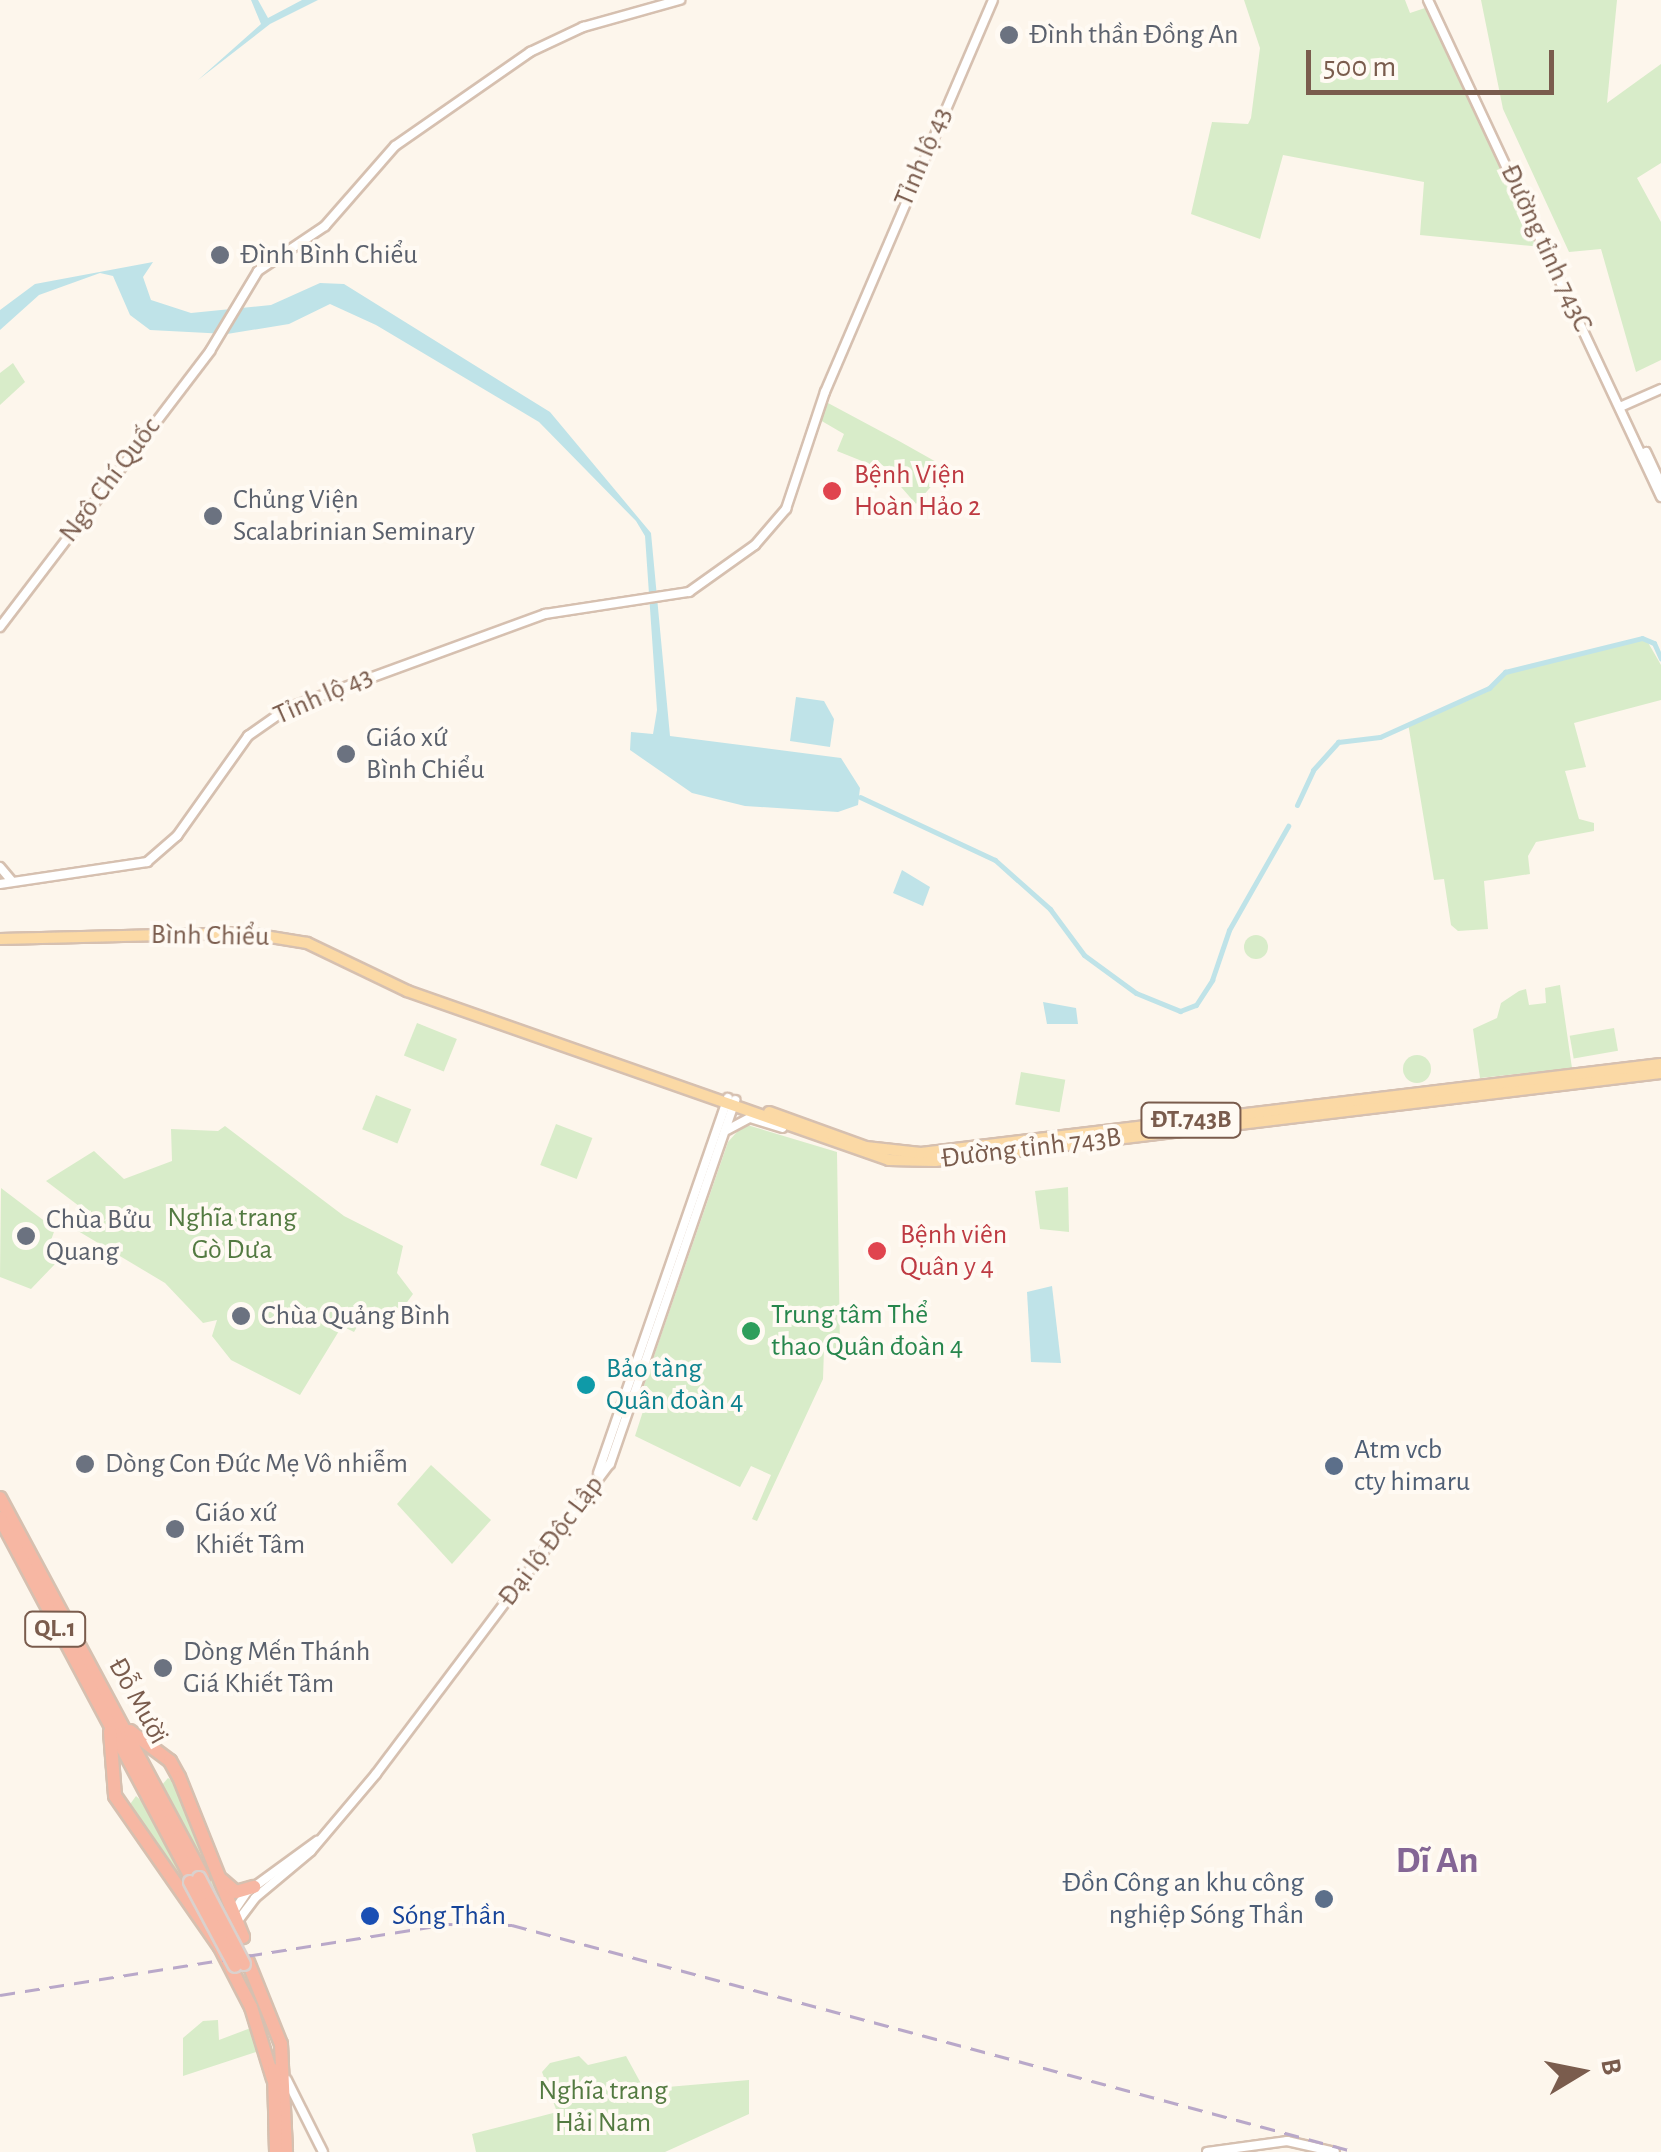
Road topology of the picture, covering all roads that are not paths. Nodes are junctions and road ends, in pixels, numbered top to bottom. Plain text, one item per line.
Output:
1 (680, 0) edge
2 (993, 0) edge
3 (1430, 0) edge
4 (1661, 389) edge
5 (1620, 403) junction
6 (1661, 484) edge
7 (1661, 497) edge
8 (0, 627) edge
9 (0, 867) edge
10 (11, 880) junction
11 (0, 884) edge
12 (0, 939) edge
13 (407, 991) joint
14 (1661, 1064) edge
15 (1661, 1073) edge
16 (709, 1096) junction
17 (731, 1102) junction
18 (755, 1114) junction
19 (724, 1122) junction
20 (792, 1129) junction
21 (722, 1138) junction
22 (1003, 1147) junction
23 (0, 1501) edge
24 (1, 1524) edge
25 (97, 1685) junction
26 (109, 1728) junction
27 (176, 1772) junction
28 (368, 1781) junction
29 (150, 1791) junction
30 (123, 1805) junction
31 (317, 1840) junction
32 (219, 1877) junction
33 (254, 1887) junction
34 (237, 1921) junction
35 (211, 1934) junction
36 (241, 1964) junction
37 (280, 2075) junction
38 (284, 2108) junction
39 (279, 2152) edge
40 (323, 2152) edge
41 (1206, 2152) edge
42 (1335, 2152) edge

1 - 8 main road, Ngô Chí Quốc
2 - 10 main road, Tỉnh lộ 43
3 - 5 main road, Đường tỉnh 743C
4 - 5 main road
5 - 6 main road, Đường tỉnh 743C
5 - 7 main road, Đường tỉnh 743C
9 - 10 main road
10 - 11 main road, Tỉnh lộ 43
12 - 13 main road, Bình Chiểu
13 - 16 main road, Đường tỉnh 743B / ĐT.743B
14 - 22 main road, Đường tỉnh 743B / ĐT.743B
15 - 22 main road, Đường tỉnh 743B / ĐT.743B
16 - 17 main road, Đường tỉnh 743B / ĐT.743B
16 - 19 main road
17 - 18 main road, Đường tỉnh 743B / ĐT.743B
17 - 19 main road, Đại lộ Độc Lập
17 - 22 main road, Đường tỉnh 743B / ĐT.743B
18 - 19 main road
18 - 20 main road, Đường tỉnh 743B / ĐT.743B
19 - 21 main road, Đại lộ Độc Lập
19 - 28 main road, Đại lộ Độc Lập
20 - 21 main road
20 - 22 main road, Đường tỉnh 743B / ĐT.743B
21 - 28 main road, Đại lộ Độc Lập
23 - 25 highway, Đỗ Mười / QL.1
24 - 26 highway, Đỗ Mười / QL.1
25 - 27 highway
25 - 29 highway, Đỗ Mười / QL.1
26 - 29 highway, Đỗ Mười / QL.1
26 - 30 highway
27 - 29 highway
27 - 32 highway
28 - 31 main road, Đại lộ Độc Lập
29 - 30 highway
29 - 36 highway, Đỗ Mười / QL.1, bridge
30 - 35 highway
31 - 33 main road, Đại lộ Độc Lập
31 - 34 main road, Đại lộ Độc Lập
32 - 33 highway
32 - 34 highway
33 - 34 main road, Đại lộ Độc Lập
34 - 35 highway
34 - 35 highway
35 - 37 highway, QL.1
36 - 37 highway, QL.1
36 - 38 highway, QL.1
37 - 38 highway, QL.1
37 - 38 main road
38 - 39 highway, QL.1
38 - 40 main road
41 - 42 main road

